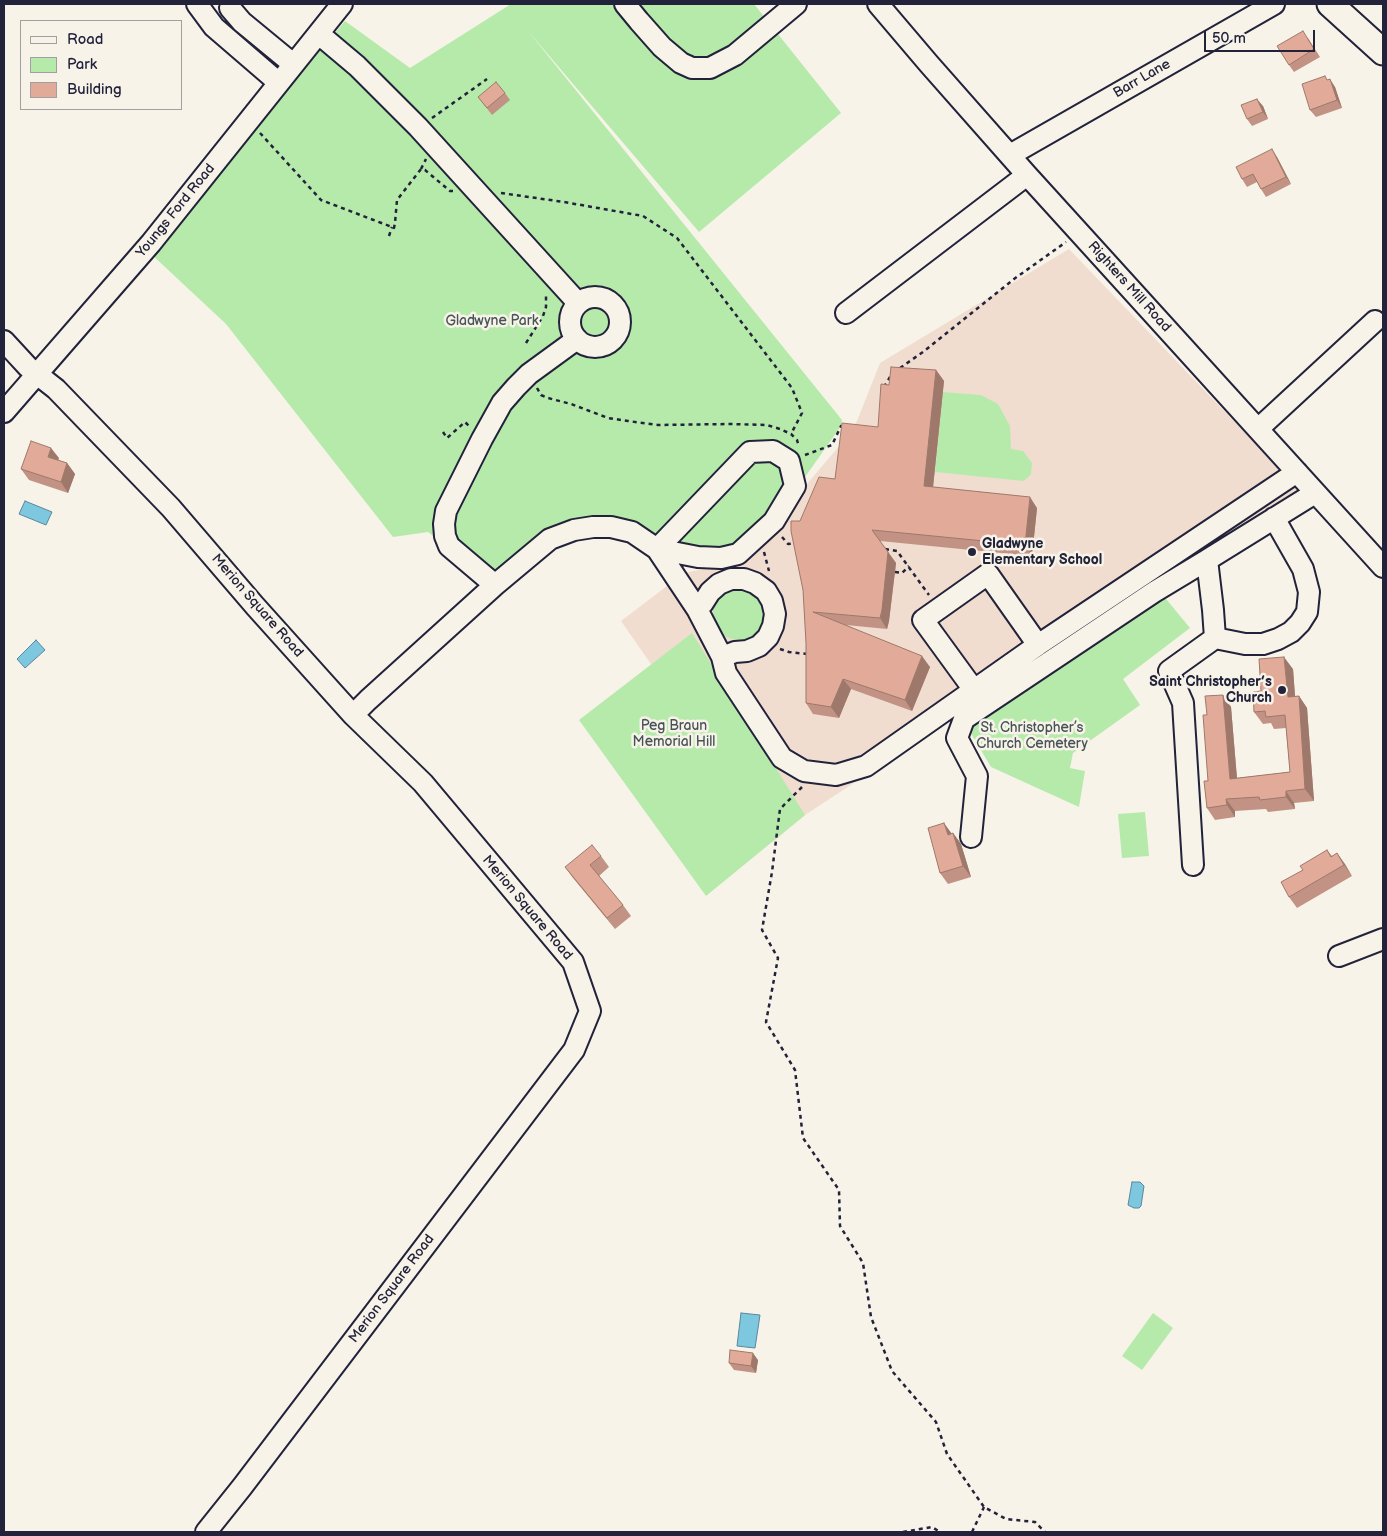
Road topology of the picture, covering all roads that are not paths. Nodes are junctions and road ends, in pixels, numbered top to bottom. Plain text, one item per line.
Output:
1 (197, 4) edge
2 (342, 4) edge
3 (625, 4) edge
4 (796, 4) edge
5 (878, 4) edge
6 (1274, 4) edge
7 (1330, 4) edge
8 (232, 6) edge
9 (214, 27) junction
10 (319, 34) junction
11 (1383, 52) edge
12 (293, 64) junction
13 (279, 83) junction
14 (1010, 155) junction
15 (1027, 174) junction
16 (578, 304) junction
17 (846, 313) dead end
18 (1375, 322) dead end
19 (577, 339) junction
20 (4, 341) edge
21 (37, 375) junction
22 (4, 412) edge
23 (1258, 429) junction
24 (1297, 472) junction
25 (1315, 492) junction
26 (1274, 518) junction
27 (657, 549) junction
28 (1207, 560) junction
29 (1383, 567) edge
30 (495, 585) junction
31 (697, 609) junction
32 (1215, 638) junction
33 (1038, 645) junction
34 (722, 657) junction
35 (974, 690) junction
36 (353, 715) junction
37 (971, 837) dead end
38 (1193, 865) dead end
39 (1383, 939) edge
40 (1339, 956) dead end
41 (206, 1532) edge

1 - 9 street
2 - 10 street, Youngs Ford Road
3 - 4 street
5 - 14 street, Righters Mill Road
6 - 14 street, Barr Lane
7 - 11 main road
8 - 9 street
8 - 12 street
9 - 13 street
10 - 12 street, Youngs Ford Road
10 - 16 street
12 - 13 street, Youngs Ford Road
13 - 21 street, Youngs Ford Road
14 - 15 street, Righters Mill Road
15 - 17 street
15 - 23 street, Righters Mill Road
16 - 19 street
16 - 19 street
18 - 23 street
19 - 30 street
20 - 21 street, Merion Square Road
21 - 22 street, Youngs Ford Road
21 - 36 street, Merion Square Road
23 - 24 street, Righters Mill Road
24 - 25 street, Righters Mill Road
24 - 33 street
25 - 26 street
25 - 29 street, Righters Mill Road
26 - 28 street
26 - 32 street
27 - 27 street
27 - 30 street
27 - 31 street
28 - 32 street
28 - 37 street
30 - 36 street
31 - 34 street
31 - 34 street
32 - 38 street
33 - 35 street
33 - 35 street
34 - 35 street
36 - 41 street, Merion Square Road
39 - 40 street

